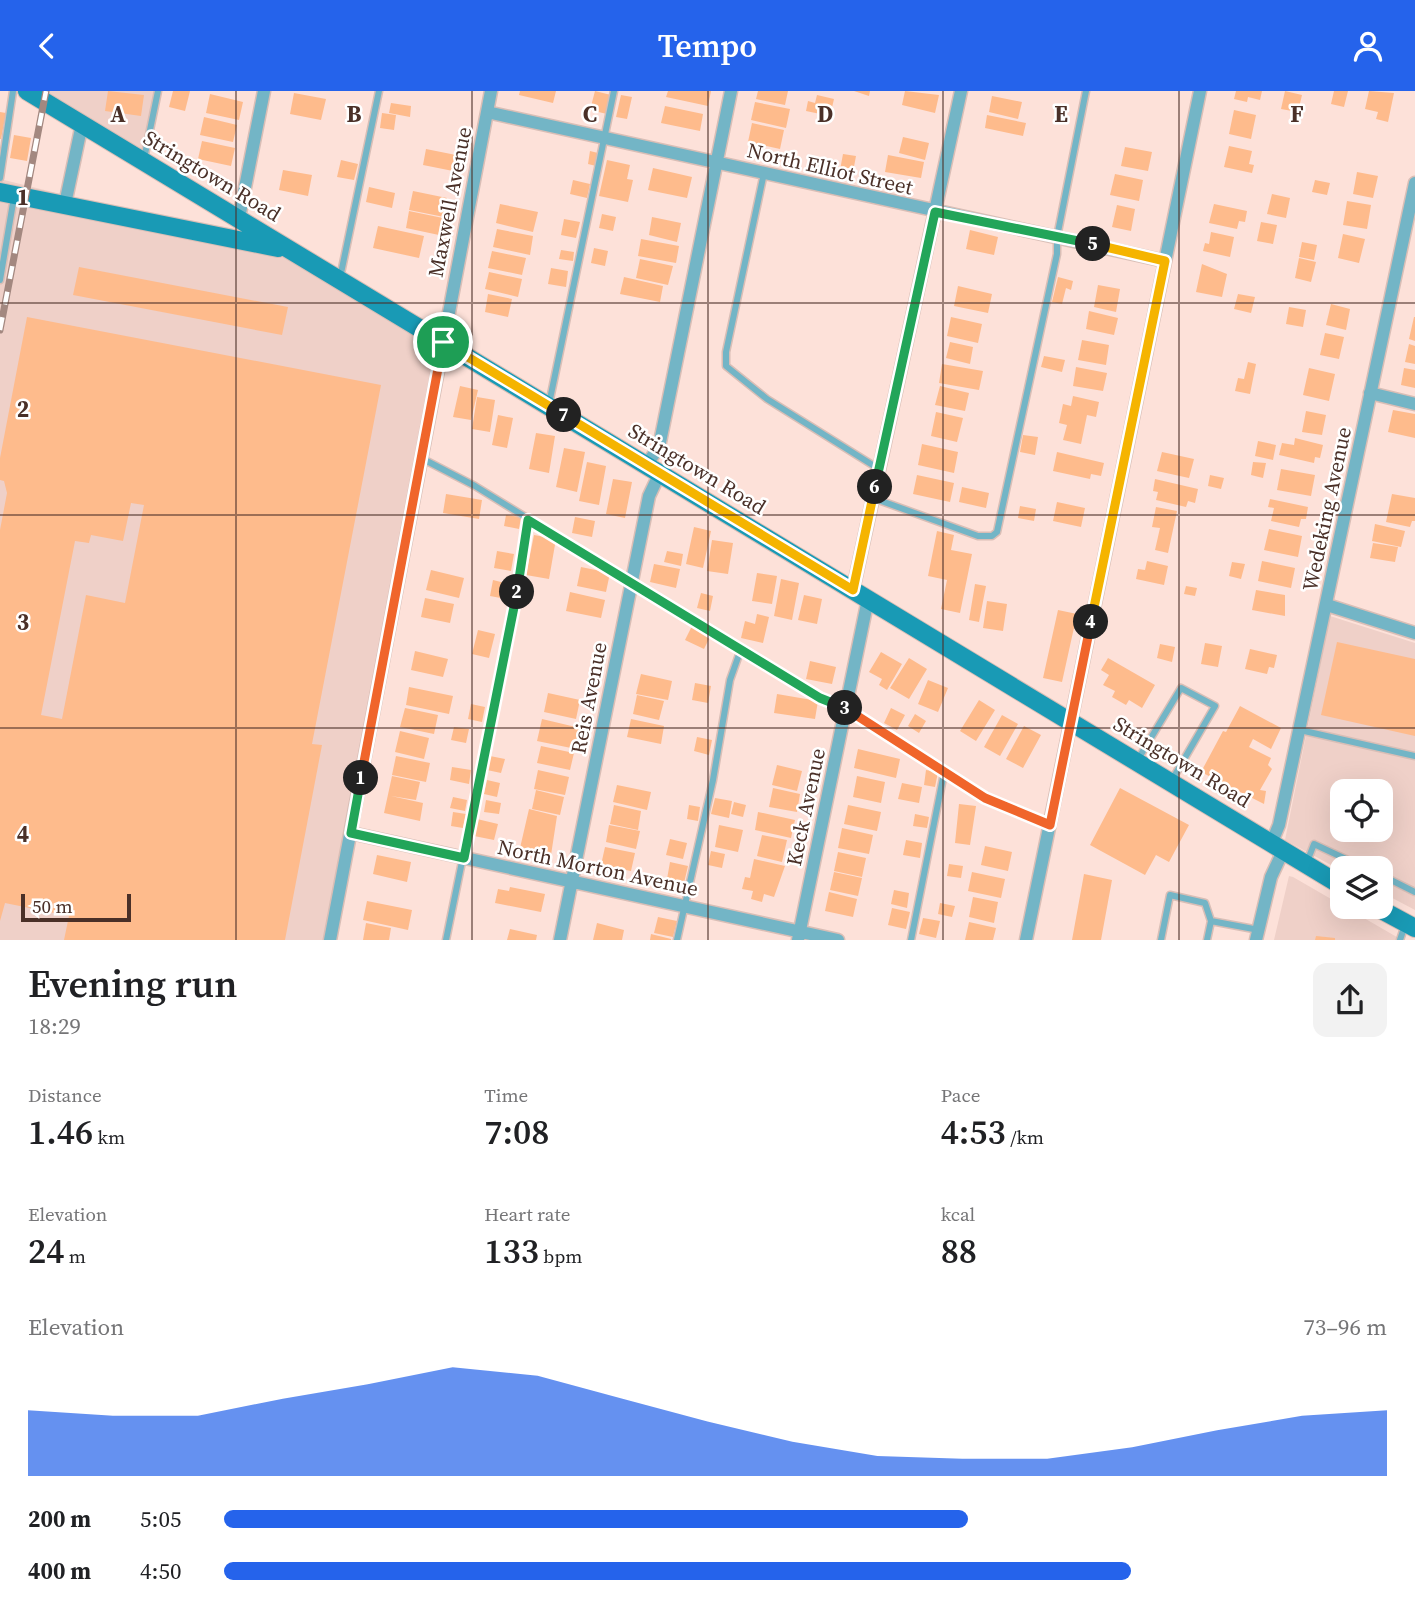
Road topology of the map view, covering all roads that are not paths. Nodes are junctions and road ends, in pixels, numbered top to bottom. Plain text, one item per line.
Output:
1 (13, 91) edge
2 (27, 91) edge
3 (158, 91) edge
4 (264, 91) edge
5 (379, 91) edge
6 (491, 91) edge
7 (614, 91) edge
8 (732, 91) edge
9 (961, 91) edge
10 (1086, 91) edge
11 (1200, 91) edge
12 (487, 112) junction
13 (82, 124) junction
14 (604, 138) junction
15 (143, 161) junction
16 (717, 163) junction
17 (764, 173) junction
18 (0, 178) edge
19 (1415, 183) edge
20 (7, 194) edge
21 (65, 204) junction
22 (935, 212) junction
23 (239, 218) junction
24 (1057, 237) junction
25 (291, 251) junction
26 (1165, 261) junction
27 (0, 280) edge
28 (340, 280) junction
29 (443, 342) junction
30 (1370, 393) junction
31 (1415, 404) edge
32 (548, 406) junction
33 (421, 458) junction
34 (647, 464) junction
35 (879, 469) junction
36 (669, 478) junction
37 (873, 498) junction
38 (528, 520) junction
39 (631, 583) junction
40 (860, 595) junction
41 (1327, 605) junction
42 (1415, 633) edge
43 (741, 649) junction
44 (846, 708) junction
45 (1071, 722) junction
46 (1300, 730) junction
47 (1415, 756) edge
48 (1136, 761) junction
49 (944, 773) junction
50 (1171, 782) junction
51 (1050, 825) junction
52 (351, 833) junction
53 (1278, 846) junction
54 (1340, 856) edge
55 (464, 858) junction
56 (1306, 864) junction
57 (1330, 879) edge
58 (1393, 881) edge
59 (572, 882) junction
60 (1415, 892) edge
61 (686, 907) junction
62 (1392, 919) edge
63 (1211, 921) junction
64 (1407, 931) edge
65 (1257, 935) edge
66 (799, 936) edge
67 (330, 940) edge
68 (446, 940) edge
69 (561, 940) edge
70 (677, 940) edge
71 (838, 940) edge
72 (911, 940) edge
73 (1026, 940) edge
74 (1161, 940) edge
75 (1207, 940) edge

1 - 18 lane
2 - 13 main road, Stringtown Road
3 - 15 lane
4 - 23 street
5 - 28 lane
6 - 12 street, Maxwell Avenue
7 - 14 lane
8 - 16 street
9 - 22 street, Keck Avenue
10 - 24 lane
11 - 26 street
12 - 14 street, North Elliot Street
12 - 29 street, Maxwell Avenue
13 - 15 main road, Stringtown Road
13 - 21 street
14 - 16 street, North Elliot Street
14 - 32 lane
15 - 23 main road, Stringtown Road
16 - 17 street, North Elliot Street
16 - 34 street
17 - 22 street, North Elliot Street
17 - 35 lane
19 - 30 street, Wedeking Avenue
20 - 21 main road
20 - 27 lane
21 - 25 main road
22 - 24 street, North Elliot Street
22 - 35 street, Keck Avenue
23 - 25 main road, Stringtown Road
24 - 26 street, North Elliot Street
24 - 37 lane
25 - 28 main road, Stringtown Road
26 - 45 street
28 - 29 main road, Stringtown Road
29 - 32 main road, Stringtown Road
29 - 33 street, Maxwell Avenue
30 - 31 street
30 - 41 street, Wedeking Avenue
32 - 34 main road, Stringtown Road
33 - 38 lane
33 - 52 street, Maxwell Avenue
34 - 36 main road, Stringtown Road
35 - 37 street, Keck Avenue
36 - 39 street, Reis Avenue
36 - 40 main road, Stringtown Road
37 - 40 street, Keck Avenue
38 - 39 lane
38 - 55 lane
39 - 43 lane
39 - 59 street, Reis Avenue
40 - 44 street, Keck Avenue
40 - 45 main road, Stringtown Road
41 - 42 street
41 - 46 street, Wedeking Avenue
43 - 44 lane
43 - 61 lane
44 - 49 lane
44 - 66 street, Keck Avenue
45 - 48 main road, Stringtown Road
45 - 51 street
46 - 47 lane
46 - 53 street, Wedeking Avenue
48 - 50 main road, Stringtown Road
48 - 50 lane
49 - 51 lane
49 - 72 lane
50 - 53 main road, Stringtown Road
51 - 73 street
52 - 55 street, North Morton Avenue
52 - 67 street, Maxwell Avenue
53 - 56 main road, Stringtown Road
53 - 65 street, Wedeking Avenue
54 - 56 lane
55 - 59 street, North Morton Avenue
55 - 68 lane
56 - 57 main road, Stringtown Road
58 - 60 lane
59 - 61 street, North Morton Avenue
59 - 69 street, Reis Avenue
61 - 66 street, North Morton Avenue
61 - 70 lane
62 - 64 main road
63 - 65 lane
63 - 74 lane
63 - 75 lane
66 - 71 street, North Morton Avenue

